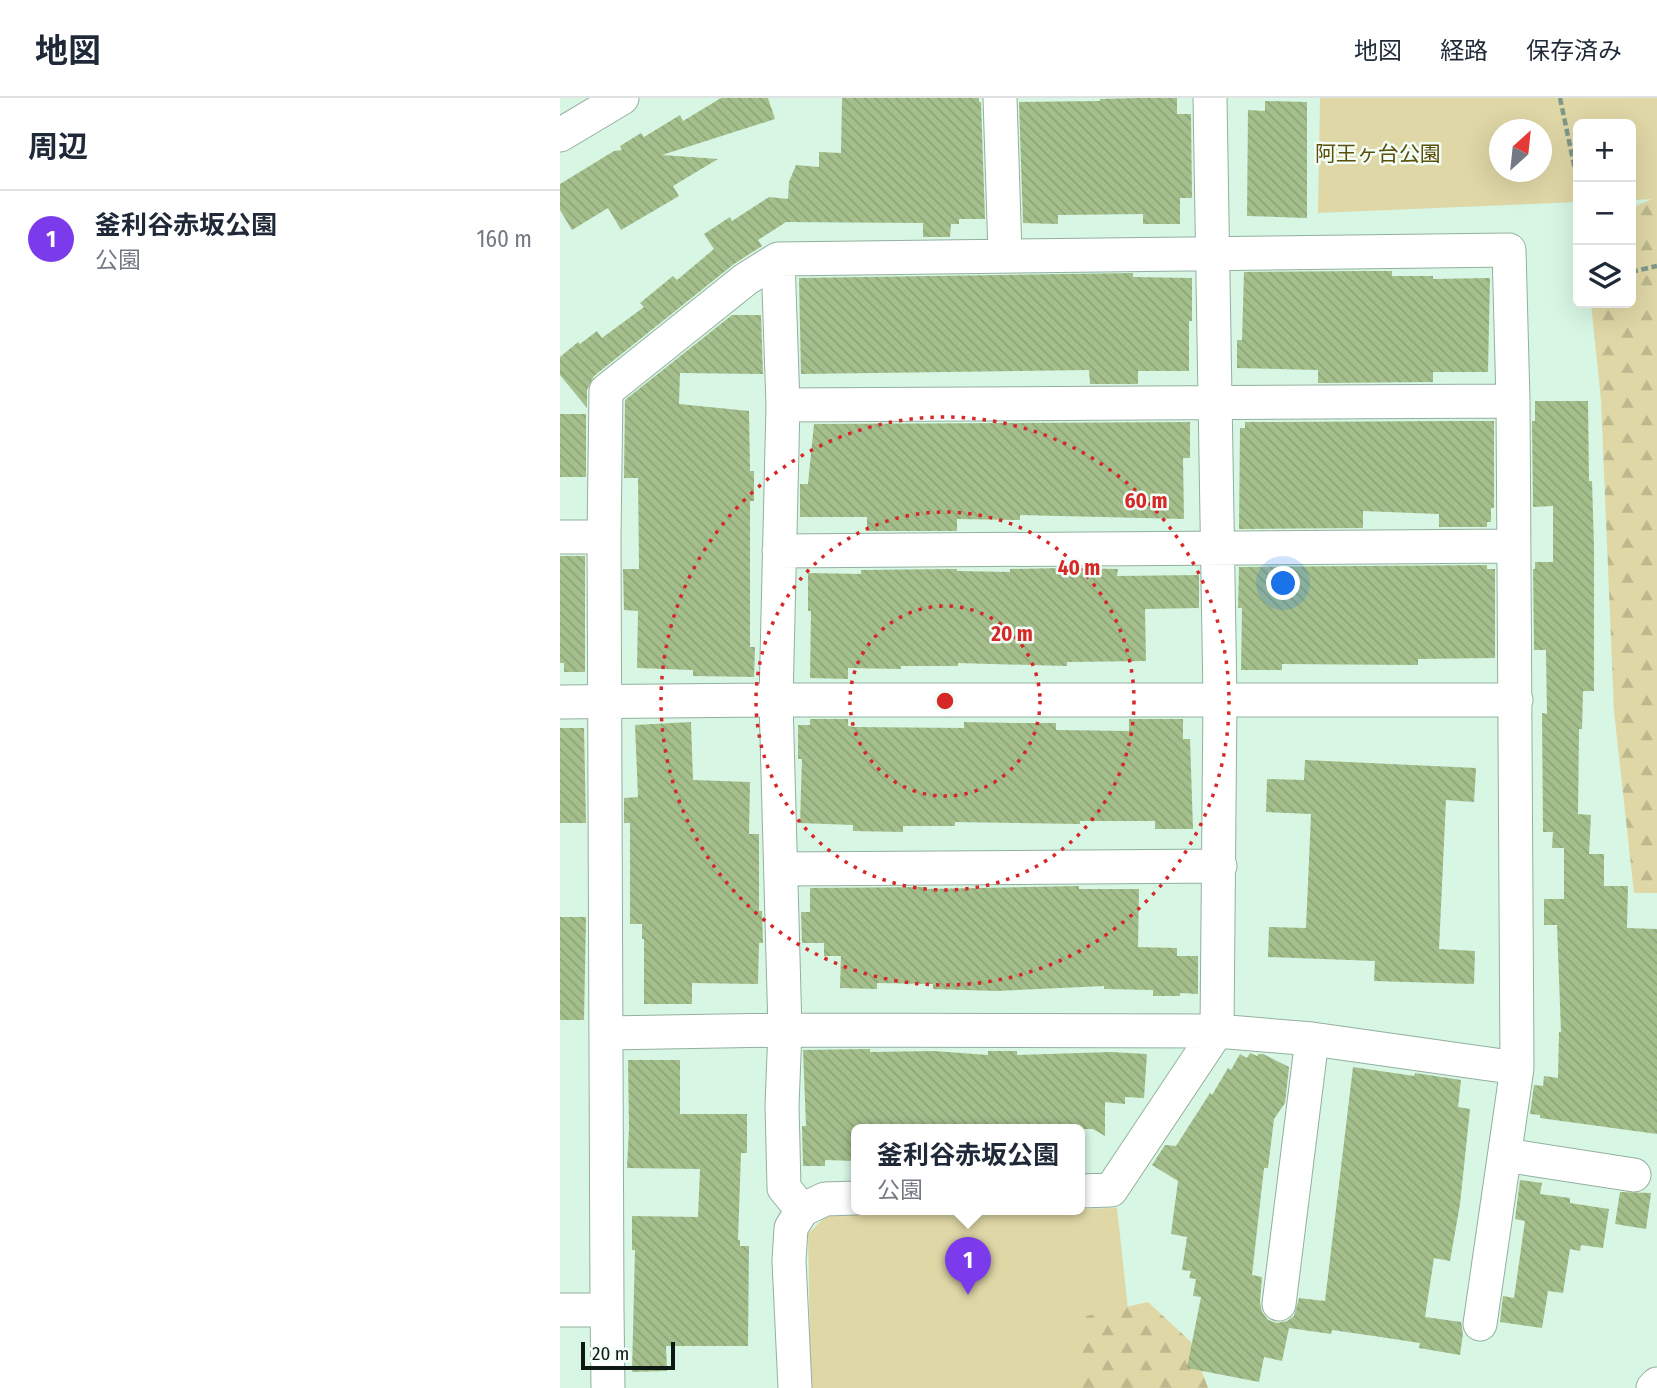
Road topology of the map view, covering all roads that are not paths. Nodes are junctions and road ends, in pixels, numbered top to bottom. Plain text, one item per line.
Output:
1 (622, 98) edge
2 (1000, 98) edge
3 (1210, 98) edge
4 (560, 135) edge
5 (1005, 254) junction
6 (1213, 254) junction
7 (778, 259) junction
8 (1513, 401) junction
9 (1216, 404) junction
10 (783, 405) junction
11 (560, 537) edge
12 (604, 537) junction
13 (1513, 546) junction
14 (1216, 549) junction
15 (779, 551) junction
16 (1220, 698) junction
17 (1516, 699) junction
18 (776, 700) junction
19 (560, 702) edge
20 (606, 702) junction
21 (1220, 866) junction
22 (780, 869) junction
23 (785, 1030) junction
24 (1217, 1031) junction
25 (607, 1033) junction
26 (1312, 1039) junction
27 (1517, 1068) junction
28 (1505, 1155) junction
29 (1634, 1175) dead end
30 (1085, 1191) edge
31 (851, 1198) edge
32 (802, 1210) junction
33 (1279, 1304) dead end
34 (560, 1310) edge
35 (607, 1310) junction
36 (1480, 1324) dead end
37 (1657, 1384) edge
38 (608, 1388) edge
39 (795, 1388) edge
40 (1653, 1388) edge

1 - 4 street
2 - 5 street
3 - 6 street
5 - 6 street
5 - 7 street
6 - 8 street
6 - 9 street
7 - 10 street
7 - 12 street
8 - 9 street
8 - 13 street
9 - 10 street
9 - 14 street
10 - 15 street
11 - 12 street
12 - 20 street
13 - 14 street
13 - 17 street
14 - 15 street
14 - 16 street
15 - 18 street
16 - 17 street
16 - 18 street
16 - 21 street
17 - 27 street
18 - 20 street
18 - 22 street
19 - 20 street
20 - 25 street
21 - 22 street
21 - 24 street
22 - 23 street
23 - 24 street
23 - 25 street
23 - 32 street
24 - 26 street
24 - 30 street
25 - 35 street
26 - 27 street
26 - 33 street
27 - 28 street
28 - 29 street
28 - 36 street
31 - 32 street
32 - 39 street
34 - 35 street
35 - 38 street
37 - 40 street

